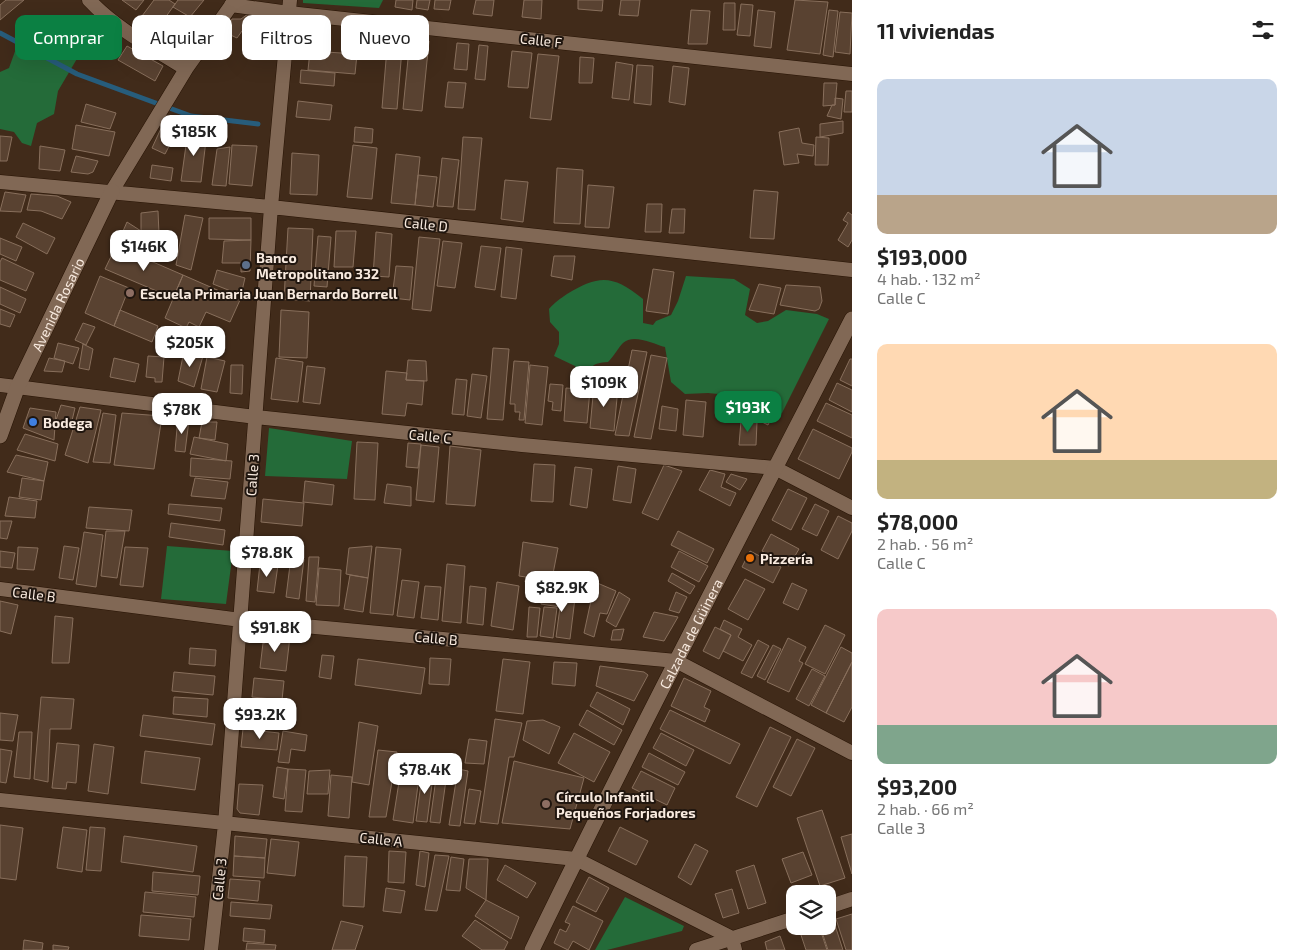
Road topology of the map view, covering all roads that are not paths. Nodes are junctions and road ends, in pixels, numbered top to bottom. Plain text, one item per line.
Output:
1 (89, 0) edge
2 (233, 2) edge
3 (290, 6) edge
4 (186, 69) junction
5 (852, 74) edge
6 (0, 182) edge
7 (112, 191) junction
8 (271, 207) junction
9 (852, 270) edge
10 (852, 319) edge
11 (0, 385) edge
12 (18, 386) junction
13 (256, 417) junction
14 (0, 436) edge
15 (775, 468) junction
16 (852, 508) edge
17 (0, 589) edge
18 (241, 620) junction
19 (676, 661) junction
20 (852, 753) edge
21 (0, 800) edge
22 (225, 824) junction
23 (576, 859) junction
24 (852, 899) edge
25 (836, 904) edge
26 (786, 922) edge
27 (734, 944) edge
28 (211, 950) edge
29 (532, 950) edge
30 (696, 950) edge

1 - 4 street
2 - 3 street, Calle F
2 - 4 street, Avenida Rosario
3 - 5 street, Calle F
3 - 8 street, Calle 3
4 - 7 street, Avenida Rosario
6 - 7 street, Calle D
7 - 8 street, Calle D
7 - 12 main road, Avenida Rosario
8 - 9 street, Calle D
8 - 13 street, Calle 3
10 - 15 main road, Calzada de Güinera
11 - 12 street, Calle C
12 - 13 street, Calle C
12 - 14 main road, Avenida Rosario
13 - 15 street, Calle C
13 - 18 street, Calle 3
15 - 16 street, Calle C
15 - 19 main road, Calzada de Güinera
17 - 18 street, Calle B
18 - 19 street, Calle B
18 - 22 street, Calle 3
19 - 20 street, Calle B
19 - 23 main road, Calzada de Güinera
21 - 22 street, Calle A
22 - 23 street, Calle A
22 - 28 street, Calle 3
23 - 27 street, Calle A
23 - 29 main road, Calzada de Güinera
24 - 25 street
26 - 27 street
27 - 30 street

